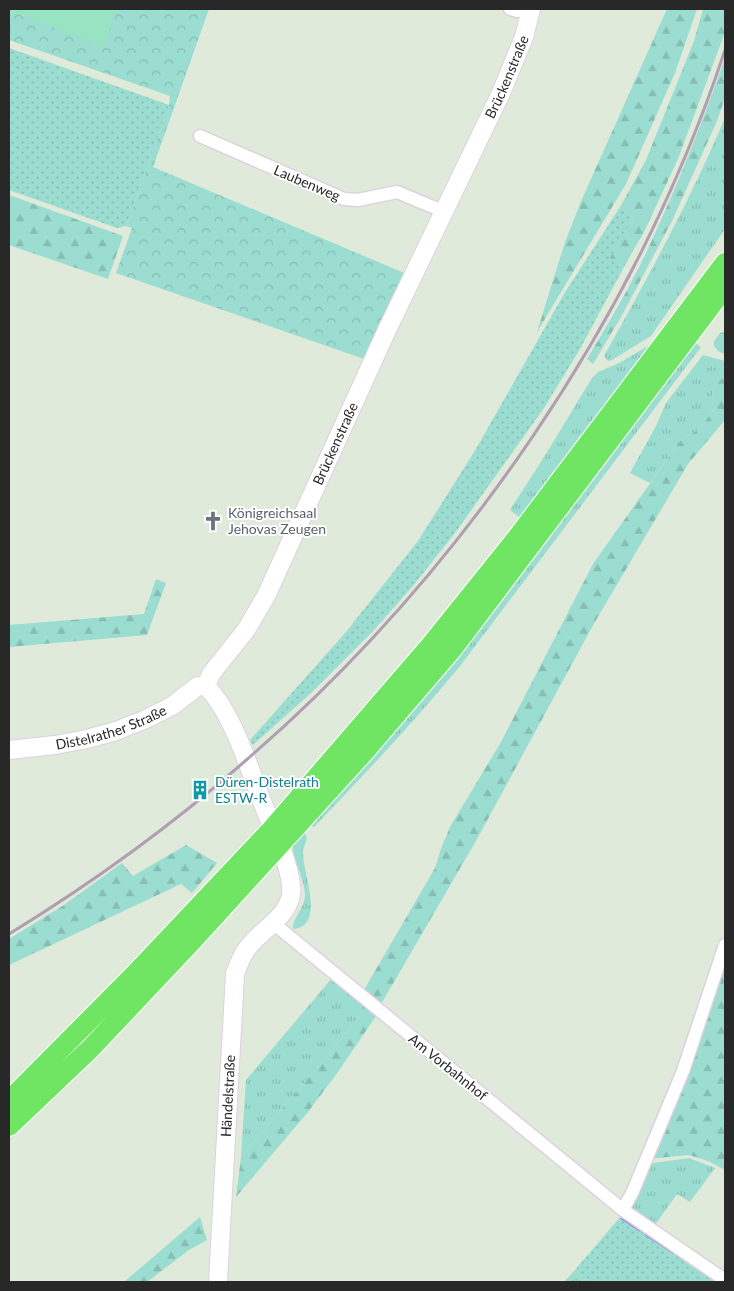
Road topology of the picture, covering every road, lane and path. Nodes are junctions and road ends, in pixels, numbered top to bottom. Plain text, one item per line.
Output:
1 (510, 9) edge
2 (527, 9) edge
3 (531, 9) edge
4 (200, 136) dead end
5 (445, 212) junction
6 (725, 262) edge
7 (725, 287) edge
8 (206, 686) junction
9 (9, 750) edge
10 (276, 836) junction
11 (273, 923) junction
12 (725, 944) edge
13 (9, 1101) edge
14 (9, 1126) edge
15 (623, 1210) junction
16 (725, 1280) edge
17 (218, 1282) edge

1 - 2 street
3 - 5 street, Brückenstraße
4 - 5 street, Laubenweg
5 - 8 street, Brückenstraße
6 - 10 main road
7 - 10 main road
8 - 9 street, Distelrather Straße
8 - 10 street
10 - 11 street
10 - 13 main road
10 - 14 main road
11 - 15 street, Am Vorbahnhof
11 - 17 street, Händelstraße
12 - 15 street
15 - 16 street, Am Vorbahnhof

